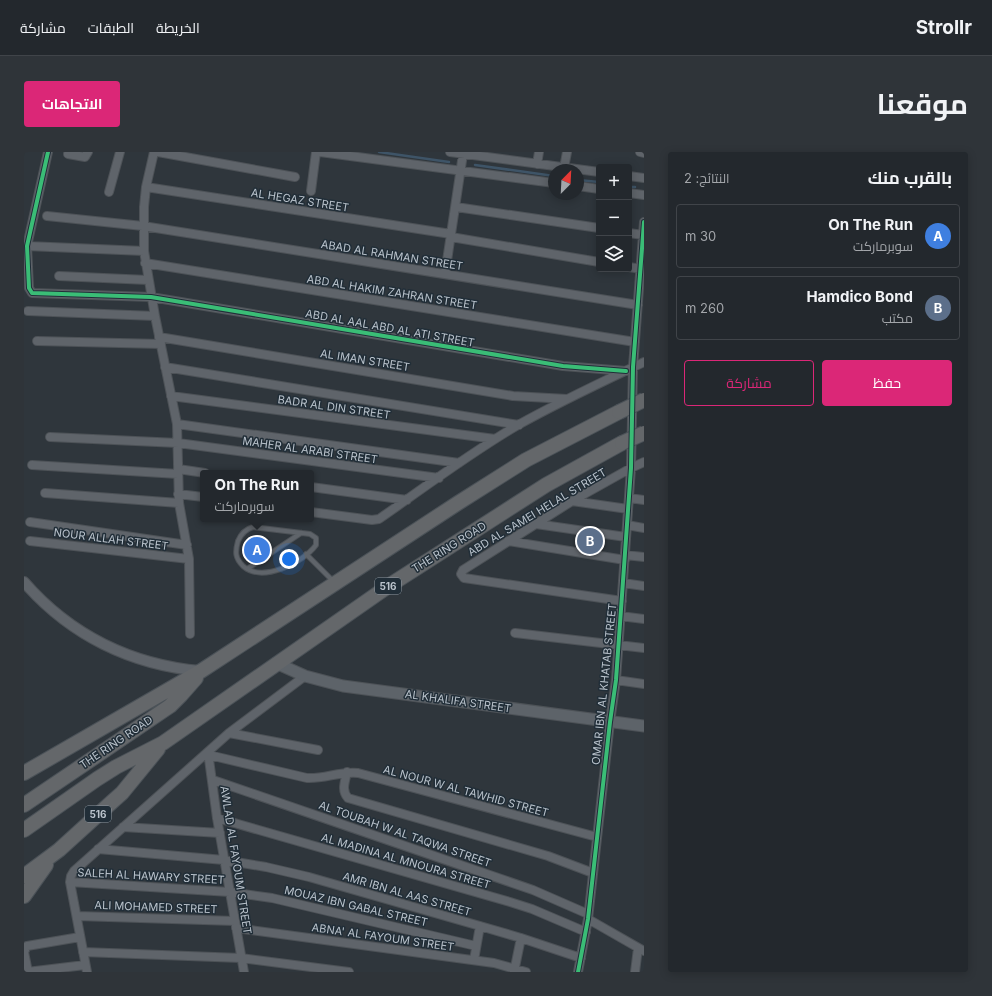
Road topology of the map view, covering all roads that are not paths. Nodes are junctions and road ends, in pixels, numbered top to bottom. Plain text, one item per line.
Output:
1 (48, 152) edge
2 (120, 152) edge
3 (154, 152) edge
4 (158, 152) edge
5 (316, 152) edge
6 (320, 152) edge
7 (450, 152) edge
8 (539, 152) edge
9 (567, 152) edge
10 (640, 152) edge
11 (644, 153) edge
12 (68, 154) dead end
13 (88, 154) edge
14 (464, 154) junction
15 (474, 154) edge
16 (505, 156) edge
17 (537, 164) junction
18 (565, 164) edge
19 (548, 166) edge
20 (584, 170) edge
21 (461, 172) junction
22 (596, 172) edge
23 (295, 176) dead end
24 (632, 176) edge
25 (644, 178) edge
26 (548, 182) edge
27 (584, 187) edge
28 (146, 188) junction
29 (596, 189) edge
30 (311, 191) dead end
31 (109, 192) dead end
32 (632, 193) edge
33 (644, 195) edge
34 (456, 207) junction
35 (47, 216) dead end
36 (644, 222) edge
37 (143, 226) junction
38 (596, 228) edge
39 (632, 233) edge
40 (451, 235) junction
41 (643, 235) edge
42 (27, 246) junction
43 (144, 251) junction
44 (596, 261) edge
45 (145, 263) junction
46 (632, 268) edge
47 (641, 269) junction
48 (445, 274) junction
49 (59, 276) dead end
50 (148, 280) junction
51 (151, 297) junction
52 (638, 305) junction
53 (28, 311) dead end
54 (155, 316) junction
55 (37, 341) dead end
56 (160, 341) junction
57 (635, 342) junction
58 (644, 362) edge
59 (165, 367) junction
60 (630, 369) junction
61 (171, 396) junction
62 (639, 398) edge
63 (567, 399) junction
64 (177, 424) junction
65 (519, 425) junction
66 (644, 433) edge
67 (50, 437) dead end
68 (495, 439) junction
69 (178, 443) junction
70 (644, 462) edge
71 (459, 463) junction
72 (32, 465) dead end
73 (631, 468) junction
74 (178, 472) junction
75 (200, 473) edge
76 (439, 478) junction
77 (314, 487) edge
78 (45, 493) dead end
79 (178, 494) junction
80 (200, 497) edge
81 (629, 498) junction
82 (407, 500) junction
83 (644, 500) edge
84 (572, 501) junction
85 (178, 503) junction
86 (628, 509) junction
87 (314, 512) edge
88 (30, 522) dead end
89 (536, 524) junction
90 (627, 525) junction
91 (644, 528) edge
92 (302, 532) junction
93 (626, 537) junction
94 (30, 541) dead end
95 (508, 541) junction
96 (187, 545) junction
97 (306, 554) junction
98 (625, 557) junction
99 (644, 557) edge
100 (189, 559) junction
101 (247, 569) junction
102 (24, 582) edge
103 (334, 583) junction
104 (623, 583) junction
105 (644, 586) edge
106 (622, 602) junction
107 (620, 616) junction
108 (644, 619) edge
109 (515, 633) dead end
110 (190, 634) dead end
111 (618, 645) junction
112 (644, 648) edge
113 (276, 663) junction
114 (201, 671) junction
115 (305, 676) junction
116 (616, 680) junction
117 (644, 684) edge
118 (610, 722) junction
119 (644, 726) edge
120 (229, 733) junction
121 (163, 743) junction
122 (318, 750) dead end
123 (208, 754) junction
124 (347, 772) junction
125 (24, 773) edge
126 (212, 780) junction
127 (24, 805) edge
128 (217, 818) junction
129 (123, 827) junction
130 (24, 830) edge
131 (220, 833) junction
132 (597, 837) junction
133 (98, 849) junction
134 (59, 850) junction
135 (224, 860) junction
136 (593, 873) junction
137 (24, 876) edge
138 (70, 882) junction
139 (230, 892) junction
140 (24, 896) edge
141 (77, 916) junction
142 (588, 916) junction
143 (235, 925) junction
144 (480, 926) junction
145 (586, 932) junction
146 (80, 937) junction
147 (521, 938) junction
148 (476, 946) junction
149 (641, 950) edge
150 (83, 952) junction
151 (241, 958) junction
152 (581, 958) junction
153 (474, 960) junction
154 (86, 968) edge
155 (514, 970) edge
156 (28, 972) edge
157 (244, 972) edge
158 (349, 972) edge
159 (526, 972) edge
160 (578, 972) edge
161 (635, 972) edge

1 - 42 street
2 - 31 street
3 - 28 street
4 - 23 street
5 - 30 street
6 - 21 street
7 - 14 street
8 - 17 street
9 - 18 street
10 - 11 street
12 - 13 street
14 - 15 street
14 - 21 street
15 - 16 street
16 - 17 street
17 - 19 street
20 - 22 street
21 - 26 street
21 - 34 street
24 - 25 street
27 - 29 street
28 - 37 street
28 - 40 street, AL HEGAZ STREET
32 - 33 street
34 - 38 street
34 - 40 street
35 - 37 street, ABAD AL RAHMAN STREET
36 - 41 street, OMAR IBN AL KHATAB STREET
37 - 43 street
37 - 48 street, ABAD AL RAHMAN STREET
39 - 41 street
40 - 44 street, AL HEGAZ STREET
40 - 48 street
41 - 47 street, OMAR IBN AL KHATAB STREET
42 - 43 street
42 - 51 street, ABD AL AAL ABD AL ATI STREET
43 - 45 street
45 - 50 street
45 - 57 street, ABD AL HAKIM ZAHRAN STREET
46 - 47 street
47 - 52 street, OMAR IBN AL KHATAB STREET
48 - 52 street, ABAD AL RAHMAN STREET
49 - 50 street
50 - 51 street
51 - 54 street
51 - 60 street, ABD AL AAL ABD AL ATI STREET
52 - 57 street, OMAR IBN AL KHATAB STREET
53 - 54 street
54 - 56 street
55 - 56 street, AL IMAN STREET
56 - 59 street
56 - 63 street, AL IMAN STREET
57 - 60 street, OMAR IBN AL KHATAB STREET
58 - 60 street
59 - 61 street
59 - 65 street
60 - 62 street, OMAR IBN AL KHATAB STREET
60 - 63 street
61 - 64 street
61 - 68 street, BADR AL DIN STREET
62 - 73 street, OMAR IBN AL KHATAB STREET
62 - 103 highway, THE RING ROAD, bridge
63 - 65 street
64 - 69 street
64 - 71 street
65 - 68 street
66 - 113 highway, THE RING ROAD / 516, bridge
67 - 69 street, MAHER AL ARABI STREET
68 - 71 street
69 - 74 street
69 - 76 street, MAHER AL ARABI STREET
70 - 73 street, ABD AL SAMEI HELAL STREET
71 - 76 street
72 - 74 street
73 - 81 street, OMAR IBN AL KHATAB STREET
73 - 84 street, ABD AL SAMEI HELAL STREET
74 - 75 street
74 - 79 street
76 - 82 street
77 - 82 street
78 - 85 street
79 - 80 street
79 - 85 street
81 - 83 street
81 - 86 street, OMAR IBN AL KHATAB STREET
82 - 87 street
84 - 86 street
84 - 89 street, ABD AL SAMEI HELAL STREET
85 - 96 street
86 - 90 street, OMAR IBN AL KHATAB STREET
88 - 96 street
89 - 93 street
89 - 95 street, ABD AL SAMEI HELAL STREET
90 - 91 street
90 - 93 street, OMAR IBN AL KHATAB STREET
92 - 97 lane
92 - 101 lane
92 - 101 lane
93 - 98 street, OMAR IBN AL KHATAB STREET
94 - 100 street, NOUR ALLAH STREET
95 - 98 street
95 - 106 street, ABD AL SAMEI HELAL STREET
96 - 100 street
97 - 101 lane
97 - 103 lane
98 - 99 street
98 - 104 street, OMAR IBN AL KHATAB STREET
100 - 110 street
102 - 114 street
103 - 114 highway, THE RING ROAD
104 - 105 street
104 - 106 street, OMAR IBN AL KHATAB STREET
106 - 107 street, OMAR IBN AL KHATAB STREET
107 - 108 street
107 - 111 street, OMAR IBN AL KHATAB STREET
109 - 111 street
111 - 112 street
111 - 116 street, OMAR IBN AL KHATAB STREET
113 - 115 main road, AL KHALIFA STREET
113 - 121 highway, THE RING ROAD / 516
114 - 125 highway, THE RING ROAD
114 - 127 highway, THE RING ROAD
115 - 118 main road, AL KHALIFA STREET
115 - 120 street
116 - 117 street
116 - 118 street, OMAR IBN AL KHATAB STREET
118 - 119 main road, AL KHALIFA STREET
118 - 132 street, OMAR IBN AL KHATAB STREET
120 - 122 street
120 - 123 street
121 - 130 highway, THE RING ROAD / 516
121 - 134 highway, THE RING ROAD / 516
123 - 124 street, AL NOUR W AL TAWHID STREET
123 - 126 street, AWLAD AL FAYOUM STREET
123 - 129 street
124 - 132 street, AL NOUR W AL TAWHID STREET
124 - 136 street
126 - 128 street, AWLAD AL FAYOUM STREET
126 - 142 street, AL TOUBAH W AL TAQWA STREET
128 - 131 street, AWLAD AL FAYOUM STREET
128 - 145 street, AL MADINA AL MNOURA STREET
129 - 131 street
129 - 133 street
131 - 135 street, AWLAD AL FAYOUM STREET
132 - 136 street, OMAR IBN AL KHATAB STREET
133 - 135 street, AMR IBN AL AAS STREET
133 - 138 street
134 - 137 highway, THE RING ROAD / 516
134 - 140 highway
135 - 139 street, AWLAD AL FAYOUM STREET
135 - 144 street, AMR IBN AL AAS STREET
136 - 142 street, OMAR IBN AL KHATAB STREET
138 - 139 street, SALEH AL HAWARY STREET
138 - 141 street
139 - 143 street, AWLAD AL FAYOUM STREET
139 - 148 street, MOUAZ IBN GABAL STREET
141 - 143 street, ALI MOHAMED STREET
141 - 146 street
142 - 145 street, OMAR IBN AL KHATAB STREET
142 - 149 street, AL TOUBAH W AL TAQWA STREET
143 - 151 street, AWLAD AL FAYOUM STREET
143 - 153 street, ABNA' AL FAYOUM STREET
144 - 147 street, AMR IBN AL AAS STREET
144 - 148 street
145 - 152 street, OMAR IBN AL KHATAB STREET
146 - 150 street
146 - 156 street
147 - 152 street, AMR IBN AL AAS STREET
147 - 155 street
148 - 153 street
149 - 161 street
150 - 151 street
150 - 154 street
151 - 157 street, AWLAD AL FAYOUM STREET
151 - 158 street
152 - 160 street, OMAR IBN AL KHATAB STREET
153 - 155 street, ABNA' AL FAYOUM STREET
154 - 156 street
155 - 159 street, ABNA' AL FAYOUM STREET

